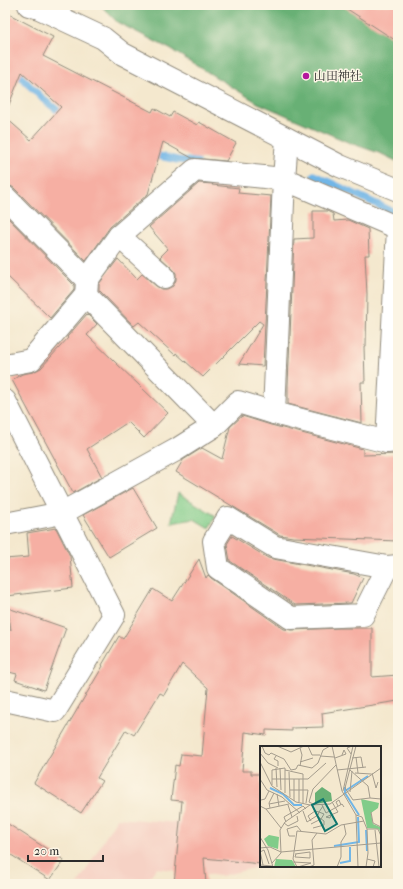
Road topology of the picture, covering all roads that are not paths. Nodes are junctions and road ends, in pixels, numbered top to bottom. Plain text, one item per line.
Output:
1 (29, 5) edge
2 (70, 5) edge
3 (103, 38) junction
4 (287, 139) junction
5 (284, 179) junction
6 (398, 190) edge
7 (5, 197) edge
8 (398, 228) edge
9 (119, 236) junction
10 (164, 277) dead end
11 (87, 287) junction
12 (5, 365) edge
13 (5, 401) edge
14 (274, 413) junction
15 (214, 426) junction
16 (392, 441) edge
17 (62, 513) junction
18 (5, 524) edge
19 (392, 566) edge
20 (5, 700) edge

1 - 3 street
2 - 3 street
3 - 4 street
4 - 5 street
4 - 6 street
5 - 8 street
5 - 9 street
5 - 14 street
7 - 11 street
8 - 16 street
9 - 10 street
9 - 11 street
11 - 12 street
11 - 15 street
13 - 17 street
14 - 15 street
14 - 16 street
15 - 17 street
17 - 18 street
17 - 20 street
19 - 19 street

